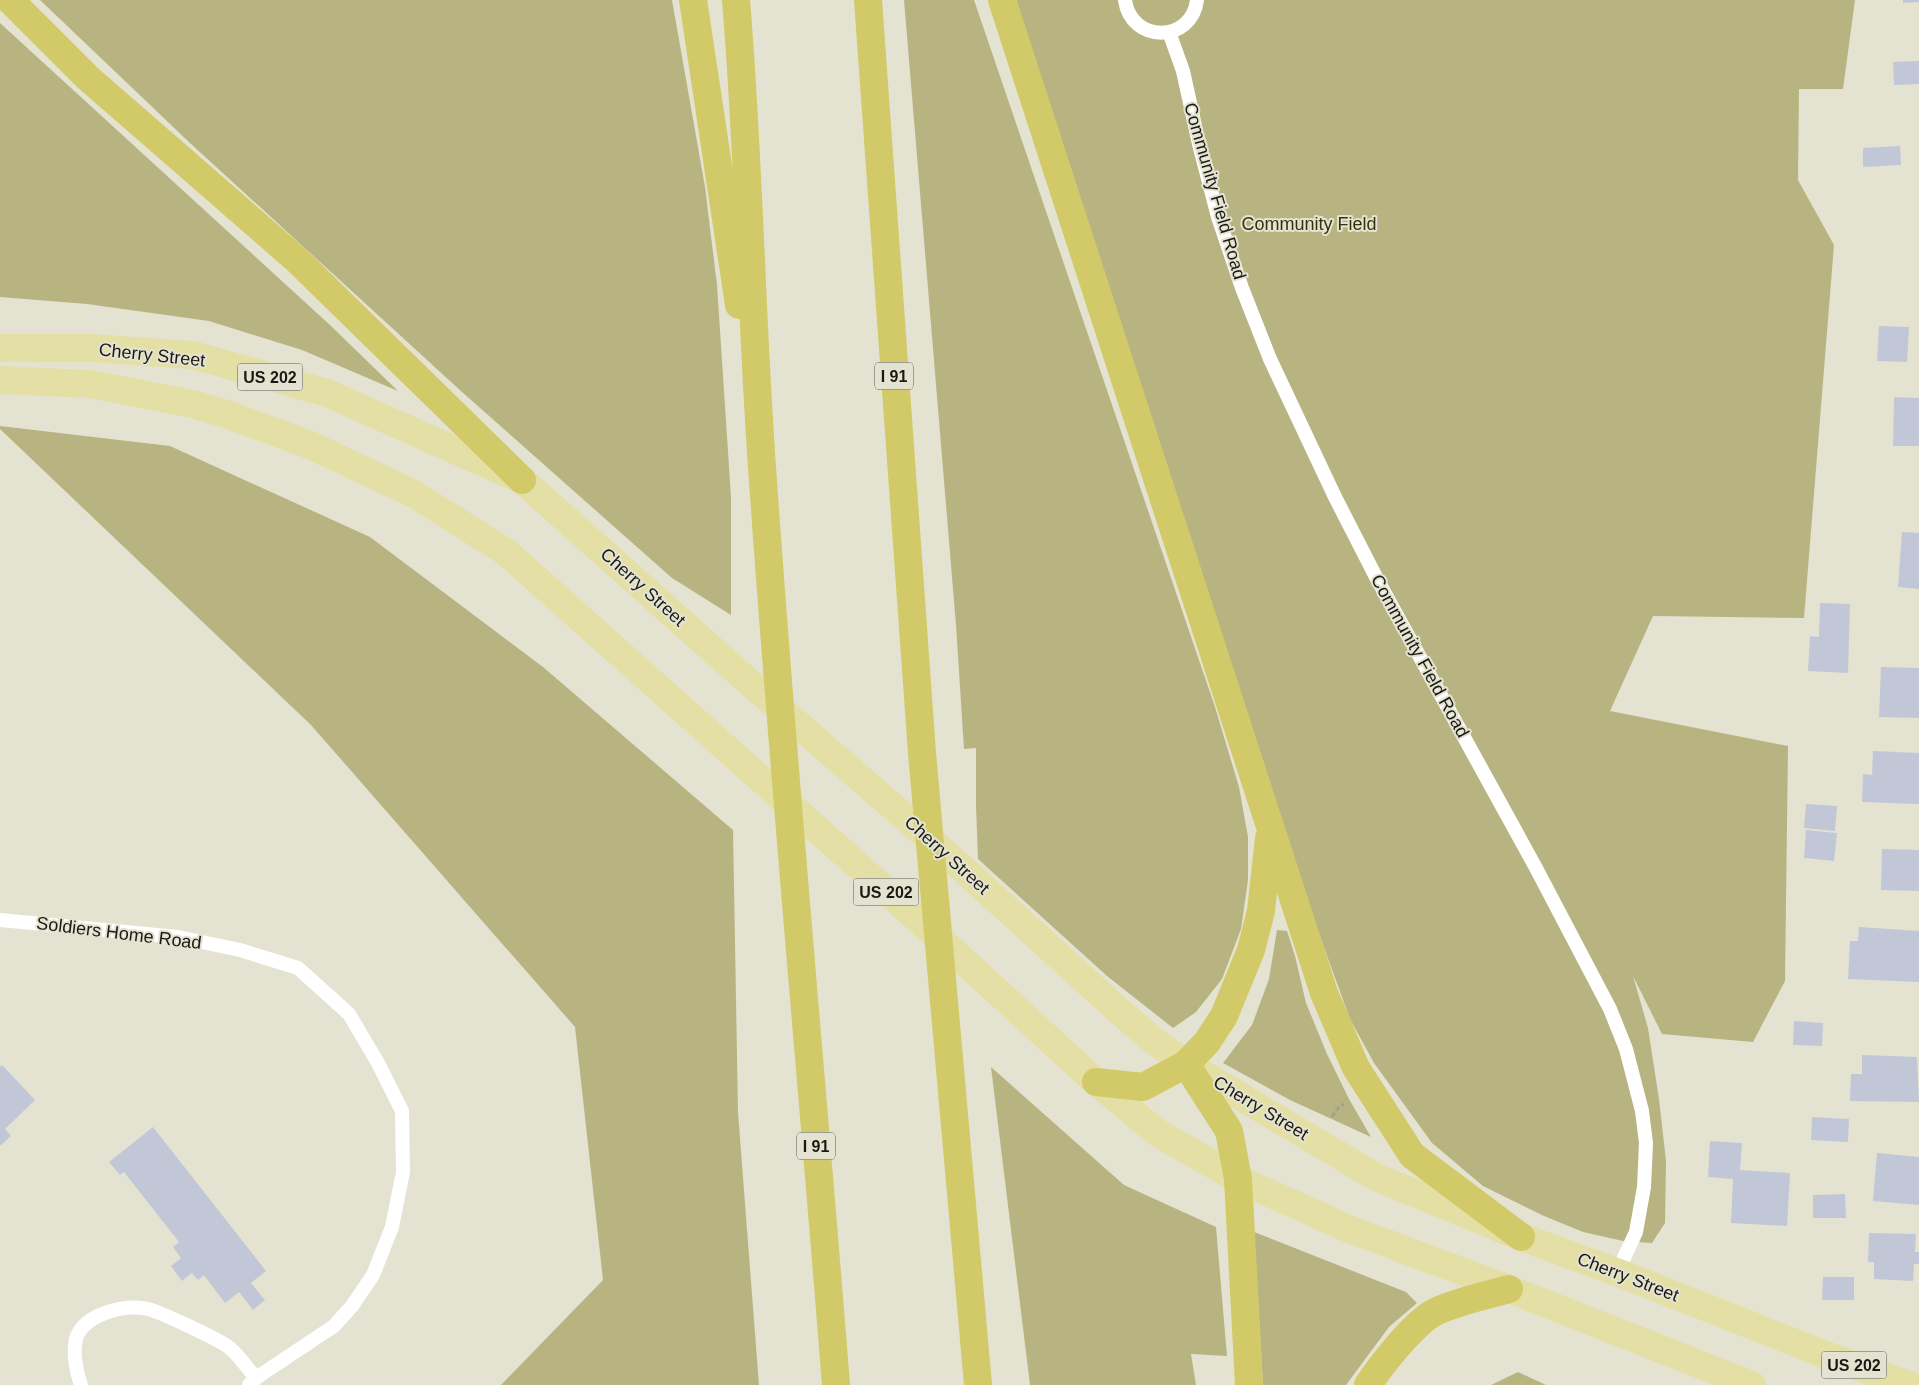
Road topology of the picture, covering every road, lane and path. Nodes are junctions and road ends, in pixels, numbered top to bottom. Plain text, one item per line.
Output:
1 (10, 0) edge
2 (693, 0) edge
3 (736, 0) edge
4 (868, 0) edge
5 (1002, 0) edge
6 (1125, 0) edge
7 (1197, 0) edge
8 (1169, 32) junction
9 (0, 348) edge
10 (0, 380) edge
11 (762, 462) junction
12 (522, 480) junction
13 (1270, 829) junction
14 (0, 920) edge
15 (1186, 1064) junction
16 (1096, 1082) junction
17 (1351, 1099) dead end
18 (1328, 1124) dead end
19 (1238, 1179) junction
20 (1521, 1237) junction
21 (1617, 1272) junction
22 (1509, 1289) junction
23 (252, 1382) edge
24 (81, 1385) edge
25 (836, 1385) edge
26 (978, 1385) edge
27 (1249, 1385) edge
28 (1368, 1385) edge
29 (1752, 1385) edge
30 (1910, 1385) edge

1 - 12 highway
2 - 11 highway
3 - 11 highway, I 91
4 - 26 highway, I 91
5 - 13 highway
6 - 8 lane
7 - 8 lane
8 - 21 lane, Community Field Road
9 - 12 main road, Cherry Street / US 202
10 - 16 main road, Cherry Street / US 202
11 - 25 highway, I 91
12 - 15 main road, Cherry Street / US 202
13 - 15 highway
13 - 20 highway
14 - 23 lane, Soldiers Home Road
15 - 16 highway
15 - 19 highway
15 - 20 main road, Cherry Street / US 202
16 - 19 main road, Cherry Street / US 202
17 - 18 path
19 - 22 main road, Cherry Street / US 202
19 - 27 highway
20 - 21 main road, Cherry Street / US 202
21 - 30 main road, Cherry Street / US 202
22 - 28 highway
22 - 29 main road, Cherry Street / US 202
23 - 24 lane, Soldiers Home Road

